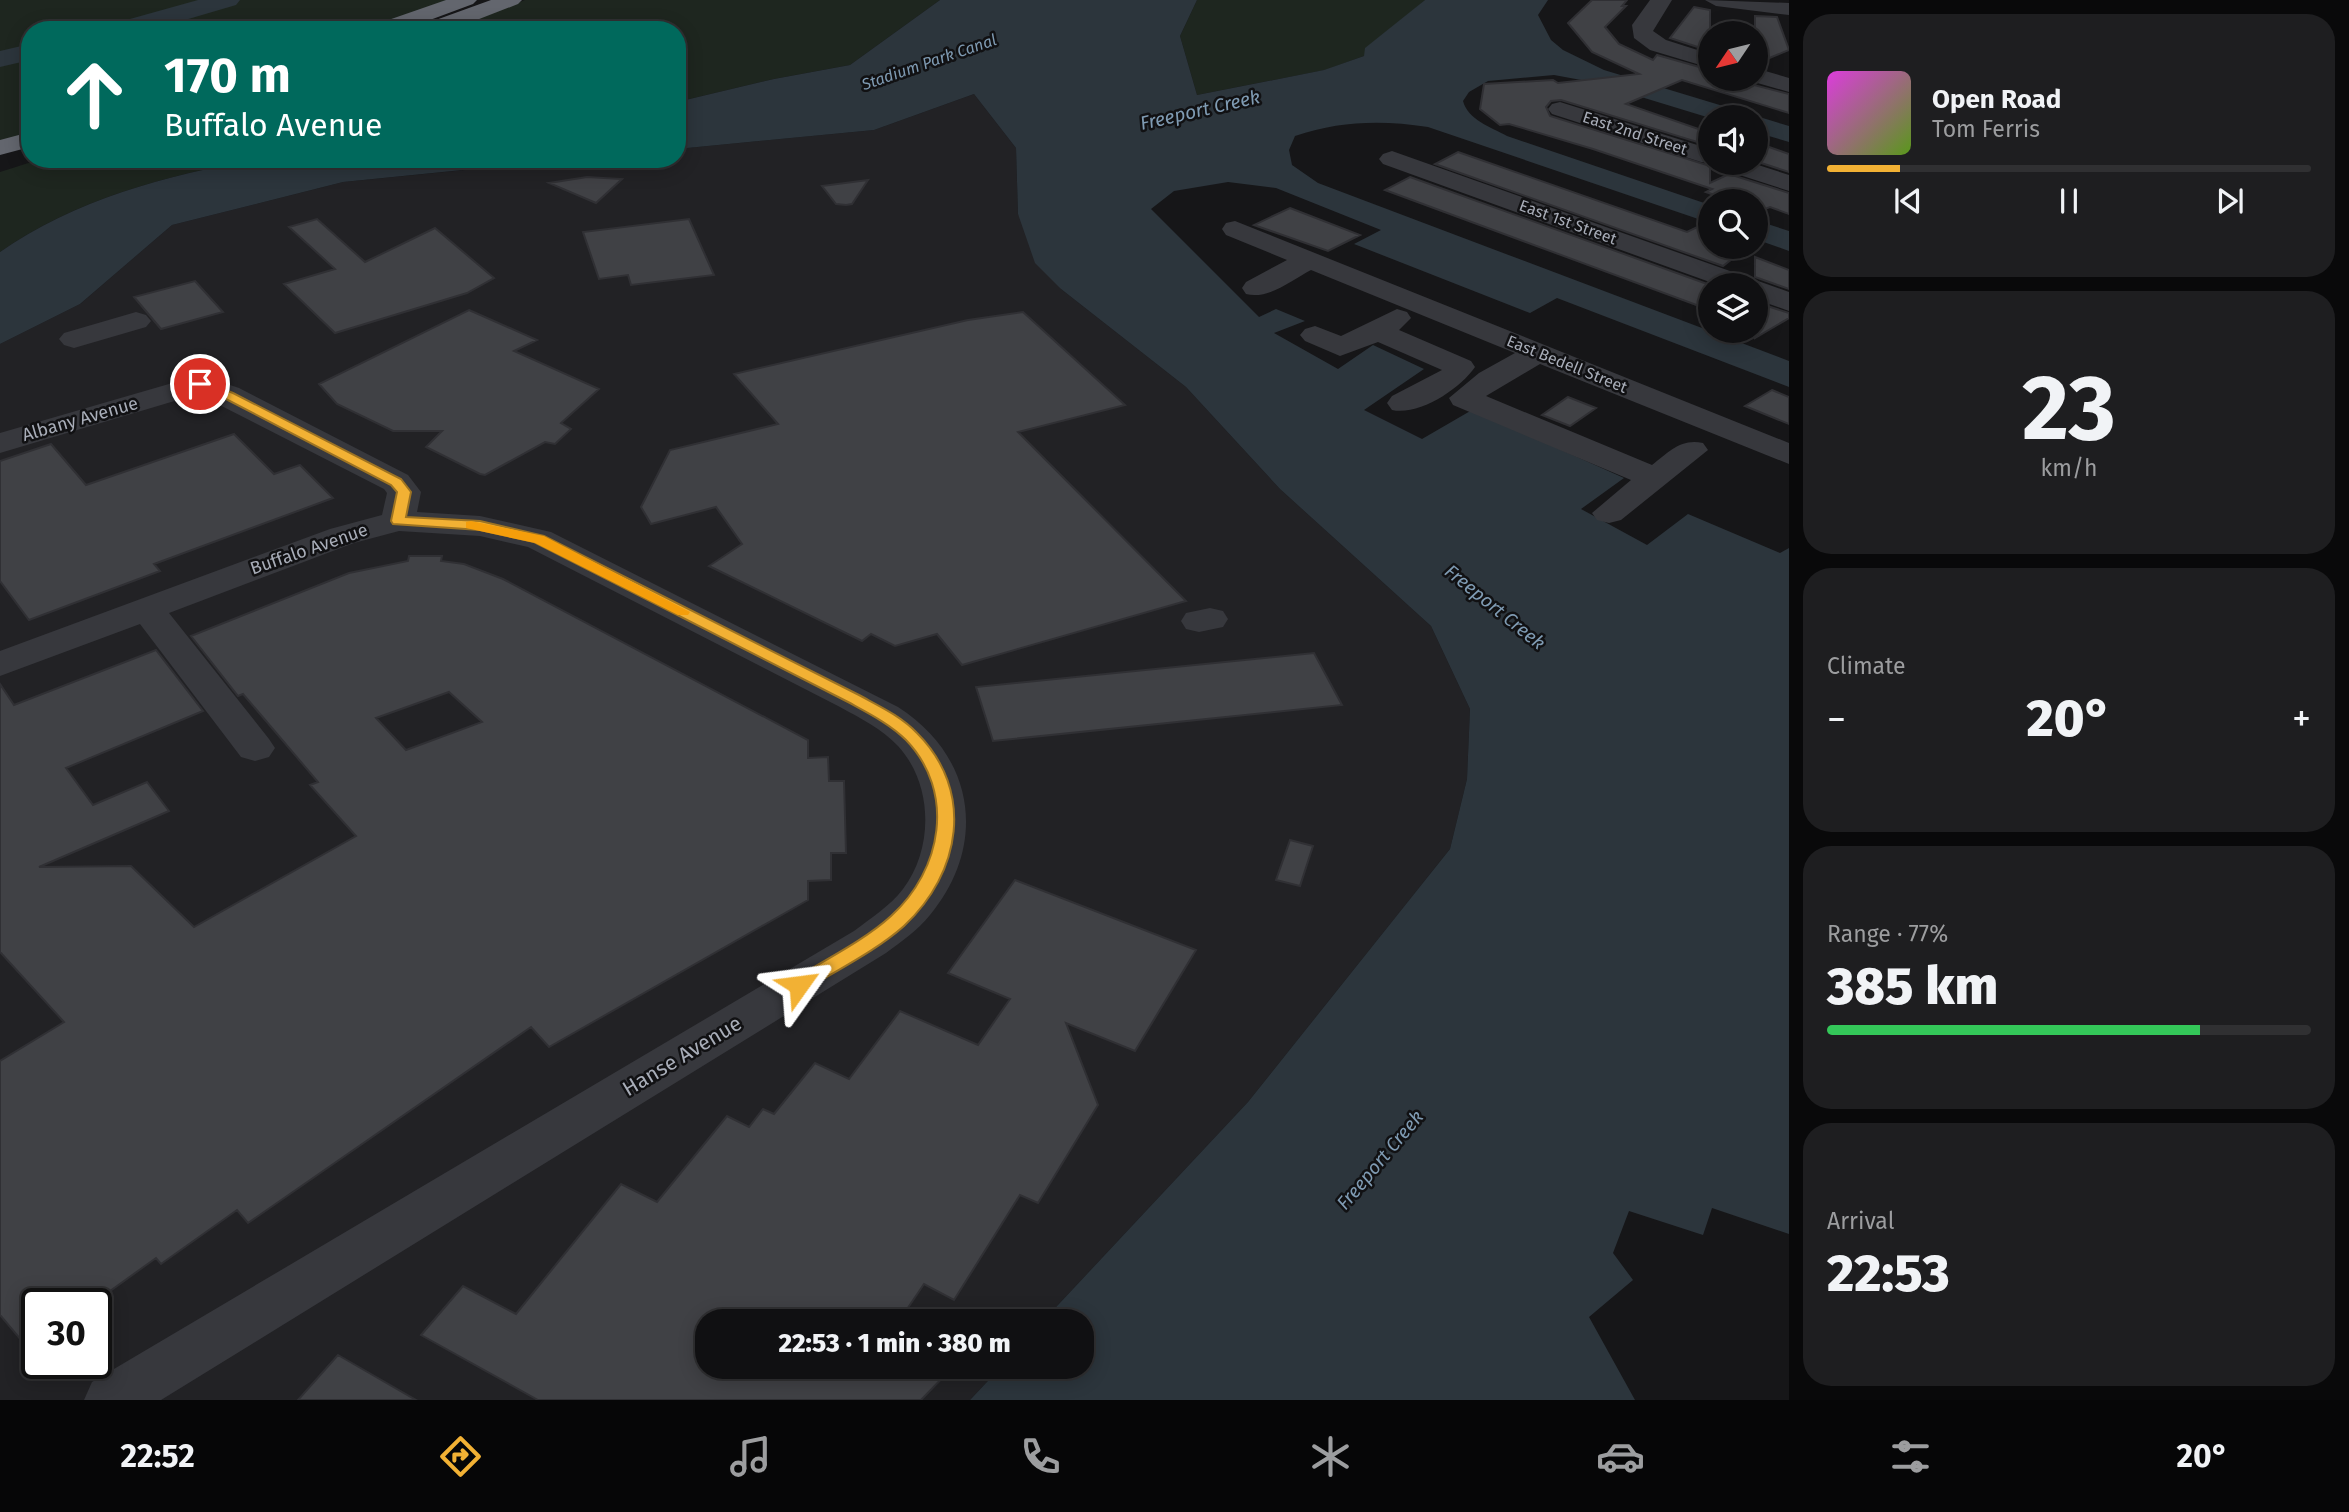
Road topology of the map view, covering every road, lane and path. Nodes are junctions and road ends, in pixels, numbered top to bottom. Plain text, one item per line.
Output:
1 (466, 0) edge
2 (511, 0) edge
3 (1661, 0) edge
4 (1716, 0) edge
5 (1789, 9) edge
6 (407, 21) edge
7 (454, 21) edge
8 (1698, 57) edge
9 (1768, 79) edge
10 (1789, 85) edge
11 (1560, 109) dead end
12 (21, 142) edge
13 (0, 148) edge
14 (1698, 153) edge
15 (1392, 159) dead end
16 (21, 160) edge
17 (0, 166) edge
18 (1764, 175) edge
19 (1789, 183) edge
20 (1235, 229) dead end
21 (1310, 259) junction
22 (1710, 273) edge
23 (1256, 288) dead end
24 (1768, 294) edge
25 (1789, 302) edge
26 (1419, 303) junction
27 (136, 321) dead end
28 (1377, 331) junction
29 (1315, 335) dead end
30 (74, 340) dead end
31 (1539, 352) junction
32 (1464, 398) junction
33 (0, 443) edge
34 (1692, 450) dead end
35 (1789, 454) edge
36 (1655, 478) junction
37 (1609, 513) dead end
38 (398, 521) junction
39 (146, 608) junction
40 (698, 620) joint
41 (0, 664) edge
42 (255, 748) dead end
43 (112, 1400) edge

1 - 6 highway
2 - 7 highway
3 - 8 street
4 - 5 street
9 - 10 street
11 - 14 street, East 2nd Street
12 - 13 highway
15 - 22 street, East 1st Street
16 - 17 highway
18 - 19 street
20 - 21 street, East Bedell Street
21 - 23 street
21 - 26 street, East Bedell Street
24 - 25 street
26 - 28 street
26 - 31 street, East Bedell Street
27 - 30 street
28 - 29 street
28 - 32 street
31 - 32 street
31 - 35 street, East Bedell Street
32 - 36 street
33 - 38 street, Albany Avenue
34 - 36 street
36 - 37 street
38 - 39 street, Buffalo Avenue
38 - 40 street, Buffalo Avenue
39 - 41 street, Buffalo Avenue
39 - 42 street
40 - 43 street, Hanse Avenue

